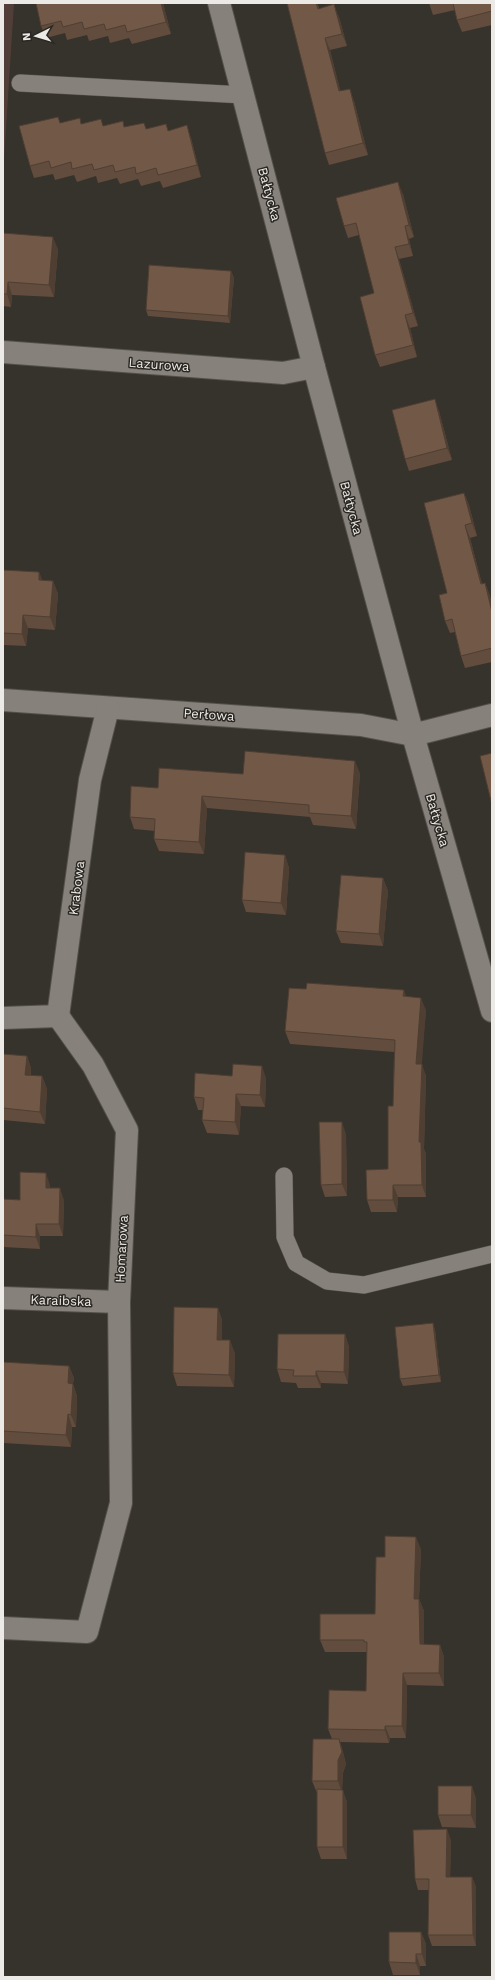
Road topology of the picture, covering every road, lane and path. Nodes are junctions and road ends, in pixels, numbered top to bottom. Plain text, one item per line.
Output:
1 (219, 3) edge
2 (20, 83) dead end
3 (244, 95) junction
4 (3, 352) edge
5 (314, 367) junction
6 (3, 700) edge
7 (108, 708) junction
8 (492, 715) edge
9 (413, 735) junction
10 (492, 1011) edge
11 (58, 1016) junction
12 (3, 1018) edge
13 (284, 1176) dead end
14 (492, 1254) edge
15 (3, 1298) edge
16 (119, 1302) junction
17 (3, 1628) edge

1 - 3 street, Bałtycka
2 - 3 lane
3 - 5 street, Bałtycka
4 - 5 street, Lazurowa
5 - 9 street, Bałtycka
6 - 7 street, Perłowa
7 - 9 street, Perłowa
7 - 11 street, Krabowa
8 - 9 street
9 - 10 street, Bałtycka
11 - 12 street
11 - 16 street, Homarowa
13 - 14 lane
15 - 16 street, Karaibska
16 - 17 street, Homarowa

